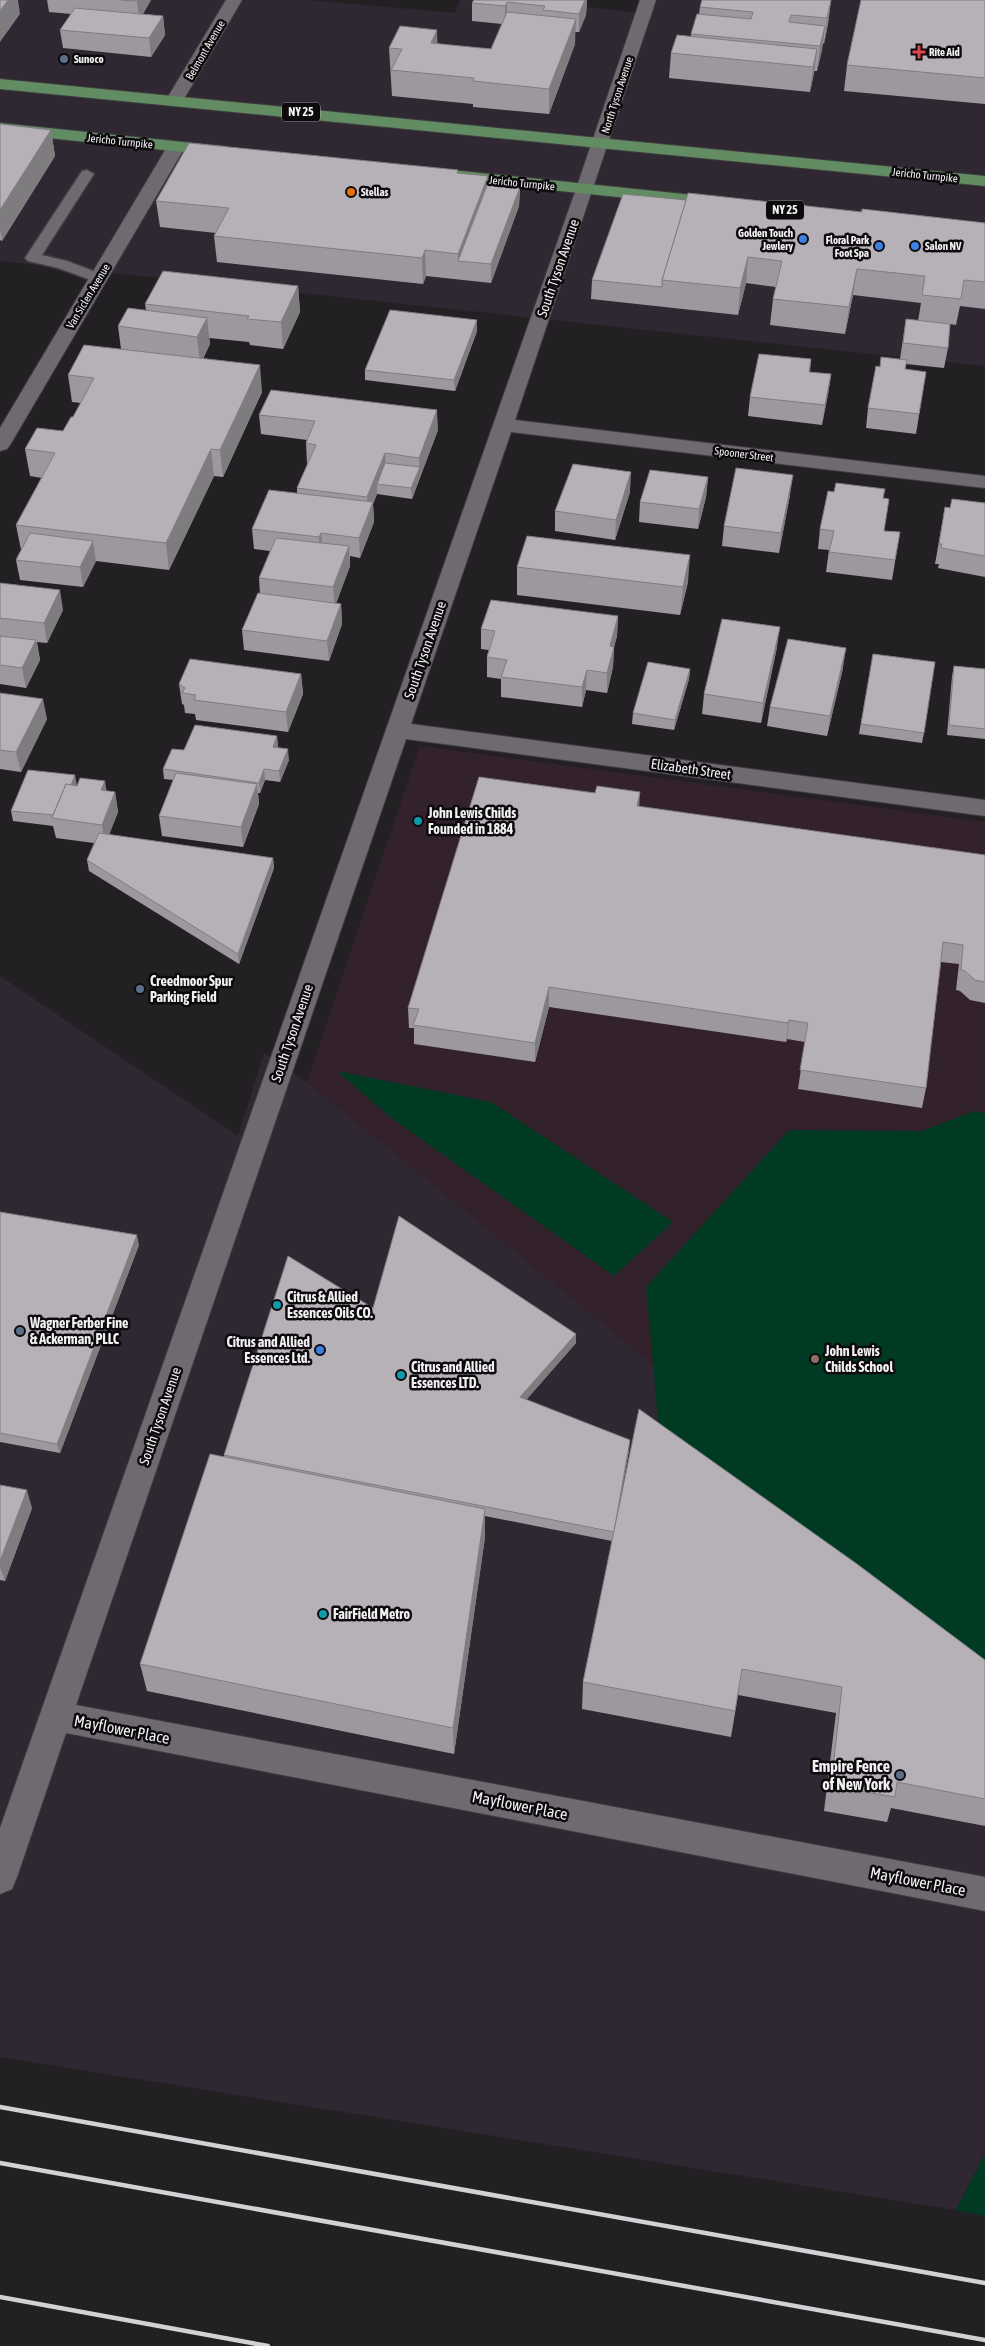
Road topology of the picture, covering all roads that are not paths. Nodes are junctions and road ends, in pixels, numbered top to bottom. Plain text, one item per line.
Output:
1 (234, 0) edge
2 (648, 0) edge
3 (0, 84) edge
4 (175, 100) junction
5 (0, 128) edge
6 (601, 141) junction
7 (176, 146) junction
8 (244, 154) edge
9 (86, 174) dead end
10 (439, 174) edge
11 (985, 181) edge
12 (585, 189) junction
13 (738, 205) edge
14 (99, 278) junction
15 (504, 425) junction
16 (0, 445) edge
17 (985, 482) edge
18 (397, 730) junction
19 (985, 808) edge
20 (55, 1716) junction
21 (0, 1877) edge
22 (985, 1894) edge

1 - 4 street, Belmont Avenue
2 - 6 street, North Tyson Avenue
3 - 4 main road, Jericho Turnpike / NY 25
4 - 6 main road, Jericho Turnpike / NY 25
5 - 7 main road, Jericho Turnpike
6 - 11 main road, Jericho Turnpike / NY 25
6 - 12 street, North Tyson Avenue
7 - 8 main road, Jericho Turnpike
7 - 14 street, Van Siclen Avenue
9 - 14 lane
10 - 12 main road, Jericho Turnpike
12 - 13 main road, Jericho Turnpike
12 - 15 street, South Tyson Avenue
14 - 16 street, Van Siclen Avenue
15 - 17 street, Spooner Street
15 - 18 street, South Tyson Avenue
18 - 19 street, Elizabeth Street
18 - 20 street, South Tyson Avenue
20 - 21 street, South Tyson Avenue
20 - 22 street, Mayflower Place

